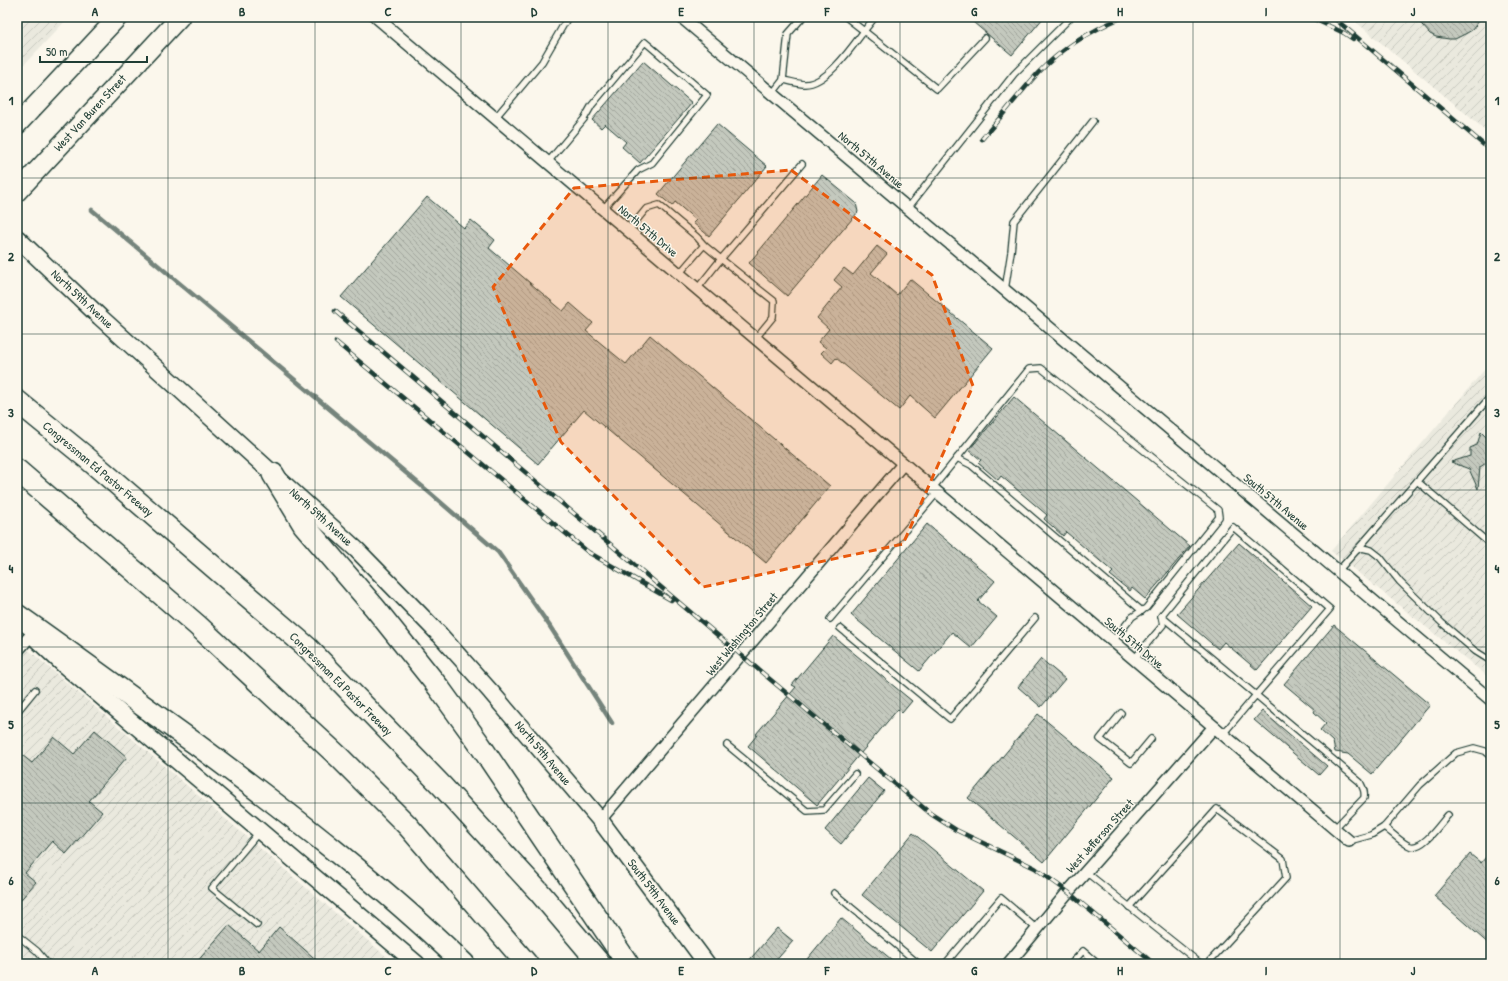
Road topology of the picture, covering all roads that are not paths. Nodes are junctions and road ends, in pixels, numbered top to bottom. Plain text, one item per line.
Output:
1 (118, 17) edge
2 (180, 17) edge
3 (376, 17) edge
4 (568, 17) edge
5 (681, 17) edge
6 (803, 17) edge
7 (846, 17) edge
8 (875, 17) edge
9 (1071, 17) edge
10 (864, 31) junction
11 (985, 38) dead end
12 (783, 80) junction
13 (772, 94) junction
14 (495, 118) junction
15 (1093, 121) dead end
16 (17, 125) edge
17 (548, 162) junction
18 (802, 164) dead end
19 (17, 192) edge
20 (908, 208) junction
21 (603, 210) junction
22 (628, 231) junction
23 (17, 238) edge
24 (704, 245) junction
25 (722, 259) junction
26 (679, 274) junction
27 (697, 289) junction
28 (1005, 290) junction
29 (1044, 323) joint
30 (755, 339) junction
31 (1491, 396) edge
32 (17, 401) edge
33 (957, 458) junction
34 (903, 464) junction
35 (17, 470) edge
36 (273, 474) junction
37 (1417, 481) junction
38 (934, 491) junction
39 (1491, 545) edge
40 (1356, 550) junction
41 (1338, 570) junction
42 (1142, 611) junction
43 (17, 615) edge
44 (1161, 616) junction
45 (1035, 618) dead end
46 (830, 619) dead end
47 (17, 622) edge
48 (840, 628) dead end
49 (32, 634) junction
50 (1113, 642) junction
51 (17, 651) edge
52 (1134, 659) junction
53 (1491, 660) edge
54 (35, 690) dead end
55 (1256, 695) junction
56 (1491, 700) edge
57 (17, 712) edge
58 (1121, 713) dead end
59 (1218, 731) junction
60 (1151, 739) dead end
61 (727, 745) dead end
62 (1491, 756) edge
63 (855, 774) dead end
64 (1448, 815) dead end
65 (600, 820) junction
66 (1384, 827) junction
67 (1334, 829) junction
68 (260, 830) junction
69 (1349, 841) joint
70 (1086, 872) junction
71 (834, 893) dead end
72 (1129, 907) junction
73 (257, 925) dead end
74 (1037, 928) junction
75 (17, 935) edge
76 (48, 964) edge
77 (417, 964) edge
78 (464, 964) edge
79 (527, 964) edge
80 (600, 964) edge
81 (628, 964) edge
82 (707, 964) edge
83 (920, 964) edge
84 (944, 964) edge
85 (1008, 964) edge
86 (1071, 964) edge
87 (1098, 964) edge
88 (1201, 964) edge
89 (1207, 964) edge

1 - 16 main road
2 - 19 main road, West Van Buren Street
3 - 14 street, North 57th Drive
4 - 14 lane
5 - 13 street, North 57th Avenue
6 - 12 lane
7 - 10 lane
8 - 10 lane
9 - 20 lane
10 - 11 lane
10 - 12 lane
12 - 13 lane
13 - 20 street, North 57th Avenue
14 - 17 street, North 57th Drive
15 - 28 lane
17 - 21 street, North 57th Drive
17 - 21 lane
18 - 25 lane
20 - 28 street, North 57th Avenue
21 - 22 street, North 57th Drive
22 - 24 lane
22 - 26 street, North 57th Drive
23 - 36 main road, North 59th Avenue
24 - 25 lane
24 - 26 lane
25 - 27 lane
25 - 30 lane
26 - 27 street, North 57th Drive
27 - 30 street, North 57th Drive
28 - 29 street, North 57th Avenue
29 - 41 street, South 57th Avenue
30 - 34 street, North 57th Drive
31 - 37 lane
32 - 80 highway, Congressman Ed Pastor Freeway
33 - 38 lane
33 - 42 lane
33 - 42 lane
34 - 38 street, South 57th Drive
34 - 65 street, West Washington Street
35 - 79 highway
36 - 65 main road, North 59th Avenue
36 - 81 highway
37 - 39 lane
37 - 40 lane
38 - 46 lane
38 - 50 street, South 57th Drive
40 - 41 lane
40 - 53 lane
41 - 56 street, South 57th Avenue
42 - 50 lane
43 - 78 highway
44 - 52 lane
44 - 55 lane
44 - 55 lane
45 - 48 lane
47 - 49 main road
49 - 51 street
49 - 68 main road
50 - 52 street, South 57th Drive
52 - 59 street, South 57th Drive
54 - 57 lane
55 - 59 lane
55 - 67 lane
58 - 60 lane
59 - 67 street, South 57th Drive
59 - 70 street, West Jefferson Street
61 - 63 lane
62 - 66 lane
64 - 66 lane
65 - 82 main road, South 59th Avenue
66 - 69 lane
67 - 69 street, South 57th Drive
68 - 73 lane
68 - 77 main road
70 - 72 lane
70 - 74 street, West Jefferson Street
71 - 83 lane
72 - 88 lane
72 - 89 lane
74 - 84 lane
74 - 85 street, West Jefferson Street
75 - 76 lane
86 - 87 lane

